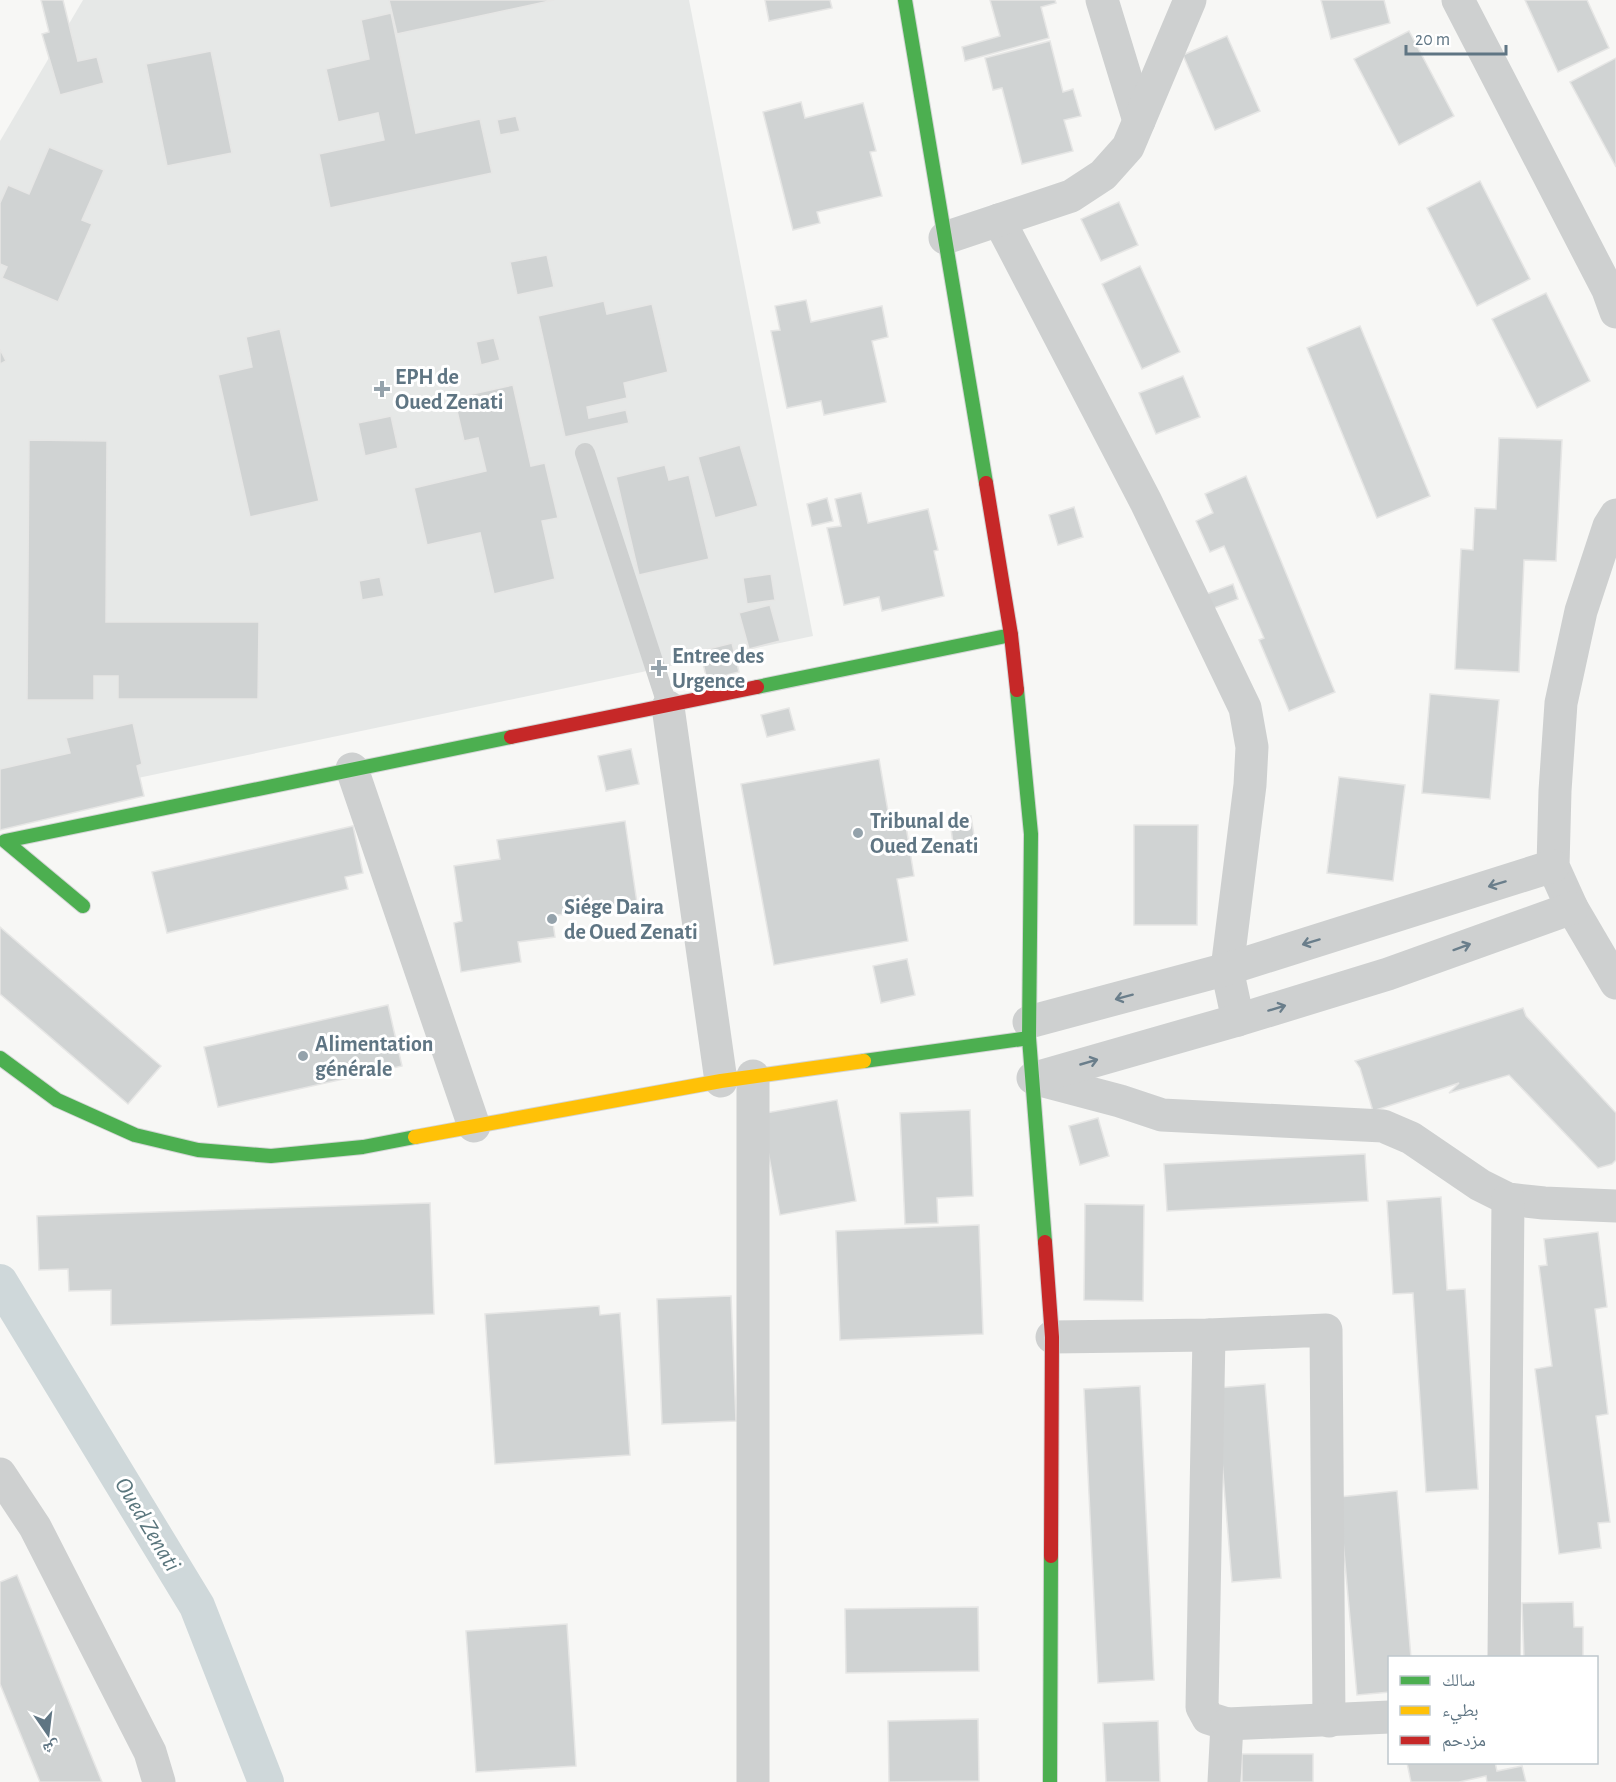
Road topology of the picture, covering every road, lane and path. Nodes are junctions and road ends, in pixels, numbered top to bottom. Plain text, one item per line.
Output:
1 (905, 0) edge
2 (1102, 0) edge
3 (1190, 0) edge
4 (1458, 0) edge
5 (1139, 121) junction
6 (999, 220) junction
7 (945, 238) junction
8 (1616, 312) edge
9 (585, 453) dead end
10 (1616, 515) edge
11 (1011, 635) junction
12 (668, 706) junction
13 (352, 769) junction
14 (1553, 866) junction
15 (83, 906) dead end
16 (1572, 908) junction
17 (1227, 969) junction
18 (1616, 983) edge
19 (1238, 1020) junction
20 (1029, 1030) junction
21 (0, 1058) edge
22 (753, 1076) junction
23 (1033, 1078) junction
24 (721, 1081) junction
25 (474, 1126) junction
26 (1508, 1200) junction
27 (1616, 1206) edge
28 (1209, 1335) junction
29 (1052, 1337) junction
30 (0, 1474) edge
31 (1504, 1656) edge
32 (1388, 1717) edge
33 (1329, 1721) junction
34 (1227, 1724) junction
35 (159, 1782) edge
36 (753, 1782) edge
37 (1050, 1782) edge
38 (1224, 1782) edge

1 - 7 street
2 - 5 street
3 - 5 street
4 - 8 street
5 - 6 street
6 - 7 street
6 - 17 street
7 - 11 street
9 - 12 lane
10 - 14 street
11 - 12 street
11 - 20 street
12 - 13 street
12 - 24 street
13 - 15 street
13 - 25 street
14 - 16 street
14 -> 17 street
16 - 18 street
19 -> 16 street
17 - 19 street
17 -> 20 street
23 -> 19 street
20 - 22 street
20 - 23 street
21 - 25 street
22 - 24 street
22 - 36 street
23 - 26 street
23 - 29 street
24 - 25 street
26 - 27 street
26 - 31 street
28 - 29 street
28 - 33 street
28 - 34 street
29 - 37 street
30 - 35 street
32 - 33 street
33 - 34 street
34 - 38 street

